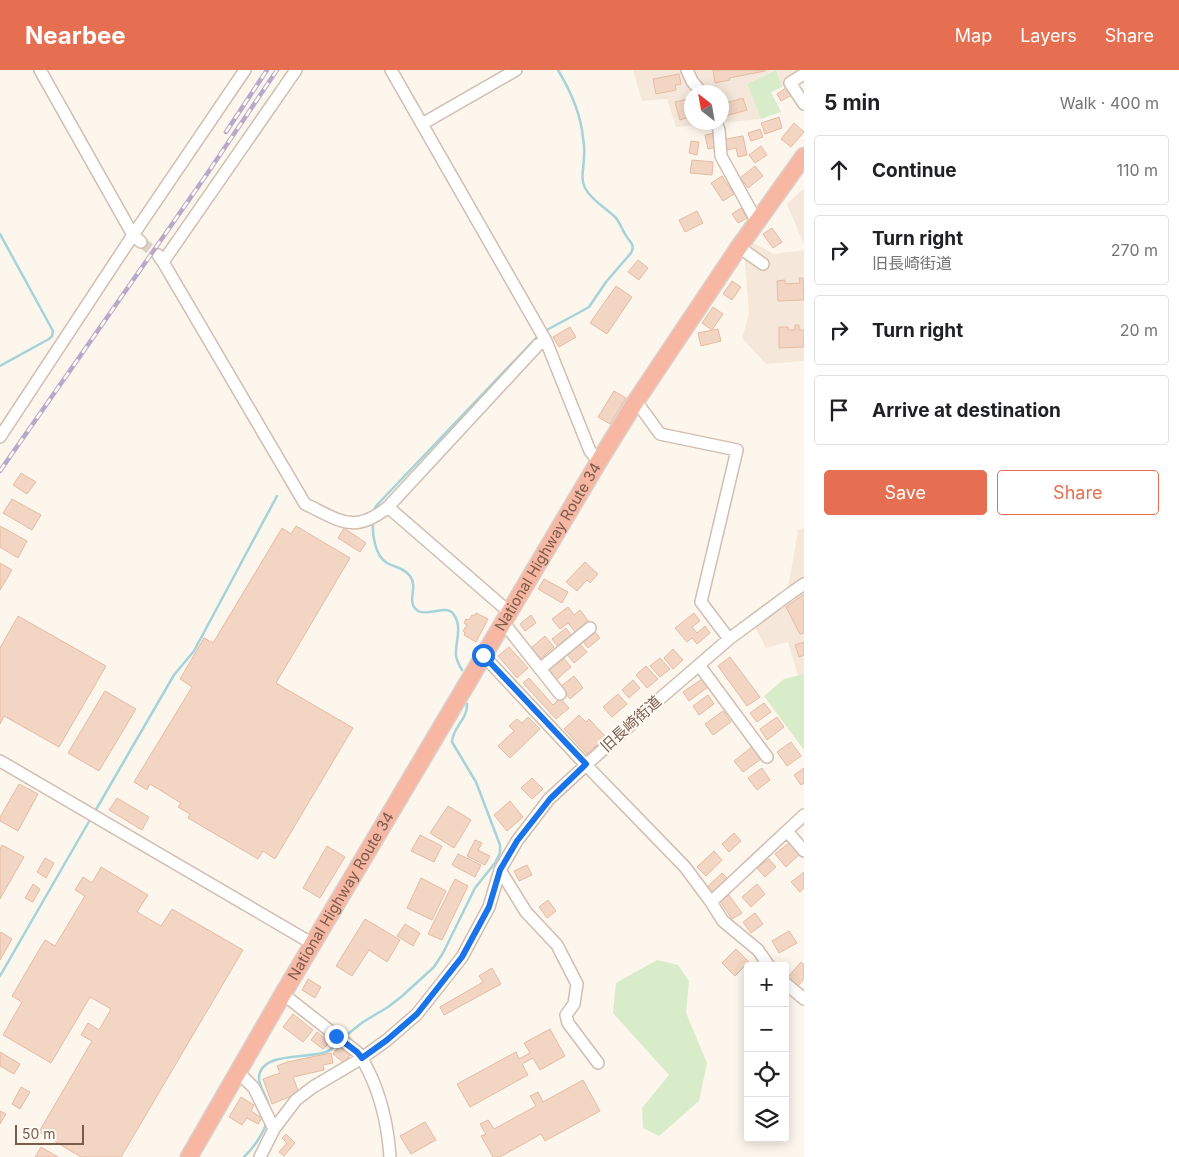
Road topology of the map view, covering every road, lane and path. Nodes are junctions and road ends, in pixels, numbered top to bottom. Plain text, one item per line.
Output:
1 (40, 70) edge
2 (245, 70) edge
3 (296, 70) edge
4 (391, 70) edge
5 (516, 70) edge
6 (687, 70) edge
7 (804, 74) edge
8 (695, 85) edge
9 (804, 104) edge
10 (422, 124) junction
11 (719, 130) edge
12 (804, 156) edge
13 (757, 222) junction
14 (137, 238) junction
15 (739, 247) junction
16 (762, 264) dead end
17 (546, 341) junction
18 (636, 401) junction
19 (0, 437) edge
20 (599, 461) junction
21 (388, 507) junction
22 (804, 584) edge
23 (506, 617) junction
24 (590, 628) dead end
25 (729, 639) junction
26 (483, 655) junction
27 (699, 665) junction
28 (540, 669) junction
29 (560, 694) dead end
30 (767, 757) dead end
31 (0, 761) edge
32 (586, 764) junction
33 (804, 815) edge
34 (787, 831) junction
35 (804, 851) edge
36 (500, 870) junction
37 (711, 902) junction
38 (313, 944) junction
39 (766, 962) edge
40 (789, 986) edge
41 (283, 994) junction
42 (804, 999) edge
43 (362, 1058) junction
44 (598, 1063) dead end
45 (238, 1072) junction
46 (274, 1129) junction
47 (189, 1157) edge
48 (260, 1157) edge
49 (390, 1157) edge

1 - 14 street
2 - 14 street
3 - 21 street
4 - 10 street
5 - 10 street
6 - 8 street
7 - 9 street
10 - 17 street
11 - 13 street
12 - 13 highway, National Highway Route 34
13 - 15 highway, National Highway Route 34
14 - 19 street
15 - 16 street
15 - 18 highway, National Highway Route 34
17 - 20 street
17 - 21 street
18 - 20 highway, National Highway Route 34
18 - 25 street
20 - 23 highway, National Highway Route 34
21 - 23 street
22 - 25 street, 旧長崎街道
23 - 26 highway, National Highway Route 34
23 - 28 street
24 - 28 street
25 - 27 street, 旧長崎街道
26 - 32 street
26 - 38 highway, National Highway Route 34
27 - 30 street
27 - 32 street, 旧長崎街道
28 - 29 street
31 - 38 street
32 - 36 street, 旧長崎街道
32 - 37 street
33 - 34 street
34 - 35 street
34 - 37 street
36 - 43 street, 旧長崎街道
36 - 44 street
37 - 39 street
38 - 41 highway, National Highway Route 34
40 - 42 street
41 - 43 street
41 - 45 highway, National Highway Route 34
43 - 46 street, 旧長崎街道
43 - 49 street
45 - 46 street
45 - 47 highway, National Highway Route 34
46 - 48 street, 旧長崎街道

